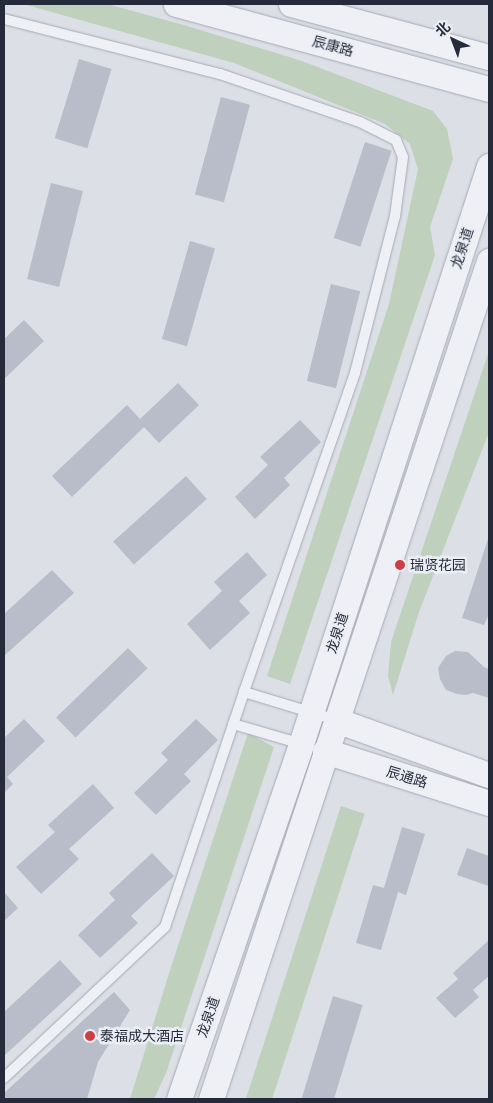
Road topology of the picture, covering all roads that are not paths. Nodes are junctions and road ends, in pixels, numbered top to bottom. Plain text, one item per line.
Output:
1 (176, 4) edge
2 (291, 4) edge
3 (4, 19) edge
4 (489, 57) edge
5 (489, 89) edge
6 (489, 166) edge
7 (489, 261) edge
8 (244, 692) junction
9 (310, 713) junction
10 (336, 720) junction
11 (233, 724) junction
12 (313, 748) junction
13 (489, 775) edge
14 (489, 802) edge
15 (4, 1078) edge
16 (179, 1099) edge
17 (211, 1099) edge

1 - 5 street, 辰康路
2 - 4 street
3 - 8 lane
6 - 9 street, 龙泉道
7 - 10 street, 龙泉道
8 - 9 lane
8 - 11 lane
9 - 10 lane
9 - 12 street, 龙泉道
10 - 12 street, 龙泉道
10 - 13 street, 辰通路
11 - 12 lane
11 - 15 lane
12 - 14 street, 辰通路
12 - 16 street, 龙泉道
12 - 17 street, 龙泉道

